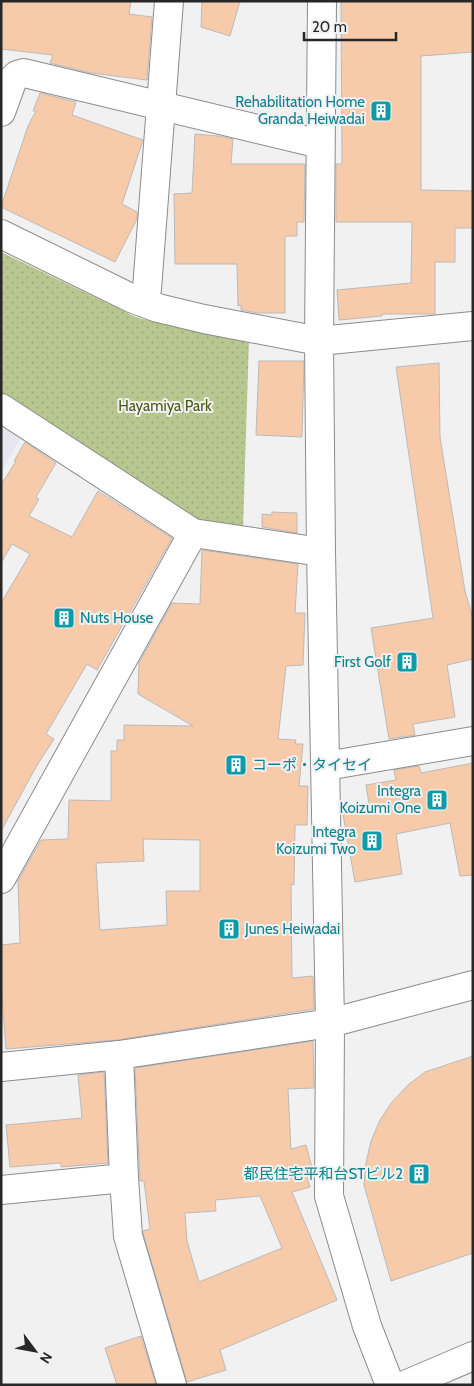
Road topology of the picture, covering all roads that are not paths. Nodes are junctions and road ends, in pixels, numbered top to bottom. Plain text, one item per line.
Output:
1 (169, 1) edge
2 (322, 1) edge
3 (161, 106) junction
4 (1, 112) edge
5 (320, 144) junction
6 (1, 234) edge
7 (144, 303) junction
8 (473, 326) edge
9 (319, 341) junction
10 (1, 408) edge
11 (193, 533) junction
12 (321, 552) junction
13 (473, 741) edge
14 (326, 766) junction
15 (1, 879) edge
16 (473, 985) edge
17 (330, 1023) junction
18 (119, 1055) junction
19 (1, 1067) edge
20 (124, 1178) junction
21 (1, 1190) edge
22 (473, 1356) edge
23 (172, 1385) edge
24 (390, 1385) edge
25 (405, 1385) edge

1 - 3 street
2 - 5 street
3 - 4 street
3 - 5 street
3 - 7 street
5 - 9 street
6 - 7 street
7 - 9 street
8 - 9 street
9 - 12 street
10 - 11 street
11 - 12 street
11 - 15 street
12 - 14 street
13 - 14 street
14 - 17 street
16 - 17 street
17 - 18 street
17 - 24 street
18 - 19 street
18 - 20 street
20 - 21 street
20 - 23 street
22 - 25 street

